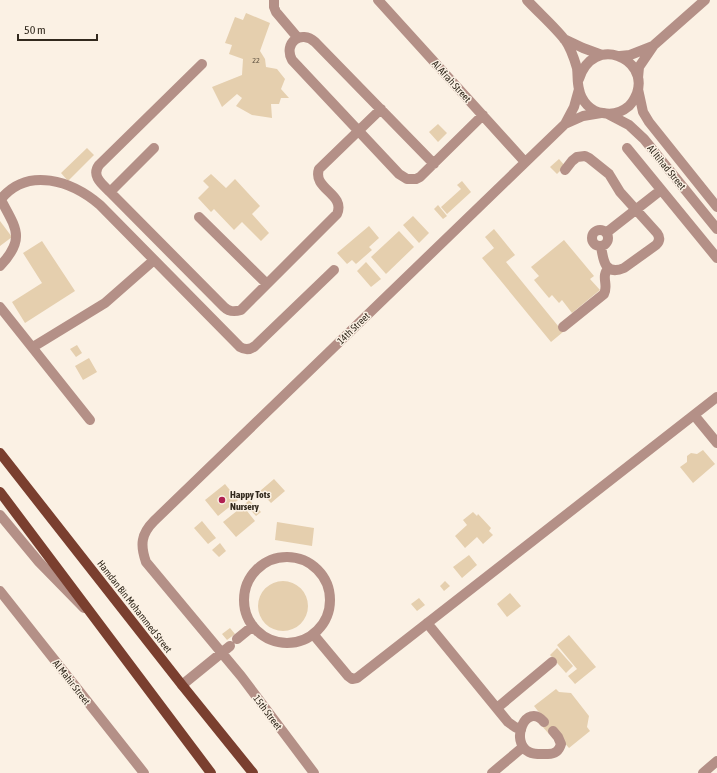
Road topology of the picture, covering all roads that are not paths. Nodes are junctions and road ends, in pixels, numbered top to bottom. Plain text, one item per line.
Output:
1 (274, 0) edge
2 (378, 0) edge
3 (527, 0) edge
4 (705, 0) edge
5 (298, 38) junction
6 (564, 39) junction
7 (654, 45) junction
8 (602, 55) junction
9 (620, 56) junction
10 (202, 64) dead end
11 (638, 78) junction
12 (579, 79) junction
13 (579, 90) junction
14 (638, 90) junction
15 (381, 109) junction
16 (605, 114) junction
17 (483, 115) junction
18 (565, 124) junction
19 (358, 131) junction
20 (154, 148) dead end
21 (626, 148) dead end
22 (525, 162) junction
23 (434, 164) junction
24 (565, 170) dead end
25 (661, 190) junction
26 (110, 192) junction
27 (0, 198) edge
28 (717, 207) edge
29 (635, 210) junction
30 (199, 217) dead end
31 (717, 229) edge
32 (717, 258) edge
33 (154, 260) junction
34 (0, 266) edge
35 (609, 268) junction
36 (334, 270) dead end
37 (267, 284) junction
38 (0, 307) edge
39 (563, 327) dead end
40 (33, 348) junction
41 (717, 397) edge
42 (694, 415) junction
43 (90, 420) dead end
44 (717, 443) edge
45 (0, 453) edge
46 (0, 492) edge
47 (0, 515) edge
48 (144, 534) joint
49 (0, 592) edge
50 (96, 619) junction
51 (428, 623) junction
52 (253, 626) junction
53 (313, 634) junction
54 (221, 652) junction
55 (552, 662) dead end
56 (182, 685) junction
57 (497, 708) junction
58 (544, 722) dead end
59 (521, 730) junction
60 (553, 732) dead end
61 (523, 747) junction
62 (717, 761) edge
63 (144, 773) edge
64 (211, 773) edge
65 (253, 773) edge
66 (314, 773) edge
67 (492, 773) edge
68 (703, 773) edge

1 - 5 street
2 - 17 street, Al Afrah Street
3 - 6 street
4 - 7 street
5 - 15 street
5 - 19 street
6 - 8 street
6 - 12 street
7 - 9 street
7 - 11 street
8 - 9 street
8 - 12 street
9 - 11 street
10 - 26 street
11 - 14 street
12 - 13 street
13 - 16 street
13 - 18 street, 14th Street
14 - 16 street
14 - 28 street, Al Itihad Street
15 - 19 street
15 - 23 street
16 - 18 street, 14th Street
16 - 31 street, Al Itihad Street
17 - 22 street, Al Afrah Street
17 - 23 street
18 - 22 street, 14th Street
19 - 23 street
19 - 37 street
20 - 26 street
21 - 25 street
22 - 48 street, 14th Street
24 - 29 street
25 - 29 street
25 - 32 street
26 - 37 street
27 - 33 street
27 - 34 street
29 - 35 street
29 - 35 street
30 - 37 street
33 - 36 street
33 - 40 street
35 - 39 street
38 - 40 street
40 - 43 street
41 - 42 street
42 - 44 street
42 - 51 street
45 - 56 main road, Hamdan Bin Mohammed Street
46 - 50 main road
47 - 50 street
48 - 54 street, 15th Street
49 - 63 street, Al Mahir Street
50 - 64 main road
51 - 53 street
51 - 57 street
52 - 53 street
52 - 53 street
52 - 54 street
54 - 56 street
54 - 66 street, 15th Street
55 - 57 street
56 - 65 main road, Hamdan Bin Mohammed Street
57 - 59 street
58 - 59 street
59 - 61 street
60 - 61 street
61 - 67 street
62 - 68 street

